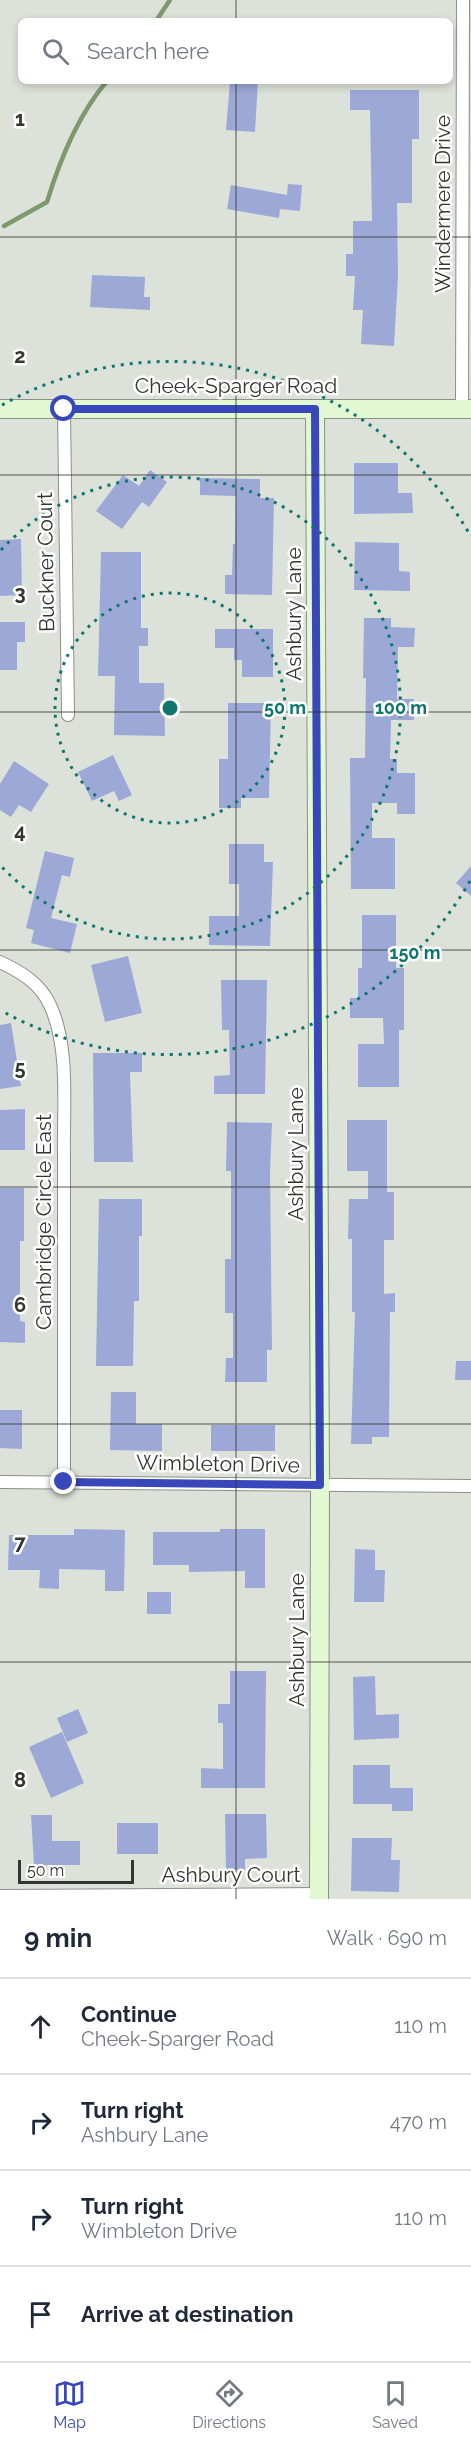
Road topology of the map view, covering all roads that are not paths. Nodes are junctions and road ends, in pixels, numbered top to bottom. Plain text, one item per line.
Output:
1 (464, 0) edge
2 (467, 261) edge
3 (0, 409) edge
4 (64, 409) junction
5 (315, 409) junction
6 (466, 409) edge
7 (68, 715) dead end
8 (0, 962) edge
9 (0, 1482) edge
10 (64, 1482) junction
11 (320, 1485) junction
12 (471, 1486) edge
13 (0, 1896) edge
14 (319, 1896) edge

1 - 2 street, Windermere Drive
2 - 6 street, Windermere Drive
3 - 4 street, Cheek-Sparger Road
4 - 5 street, Cheek-Sparger Road
4 - 7 street, Buckner Court
5 - 6 street, Cheek-Sparger Road
5 - 11 street, Ashbury Lane
8 - 10 street, Cambridge Circle East
9 - 10 street, Wimbleton Drive
10 - 11 street, Wimbleton Drive
11 - 12 street, Wimbleton Drive
11 - 14 street, Ashbury Lane
13 - 14 street, Ashbury Court

